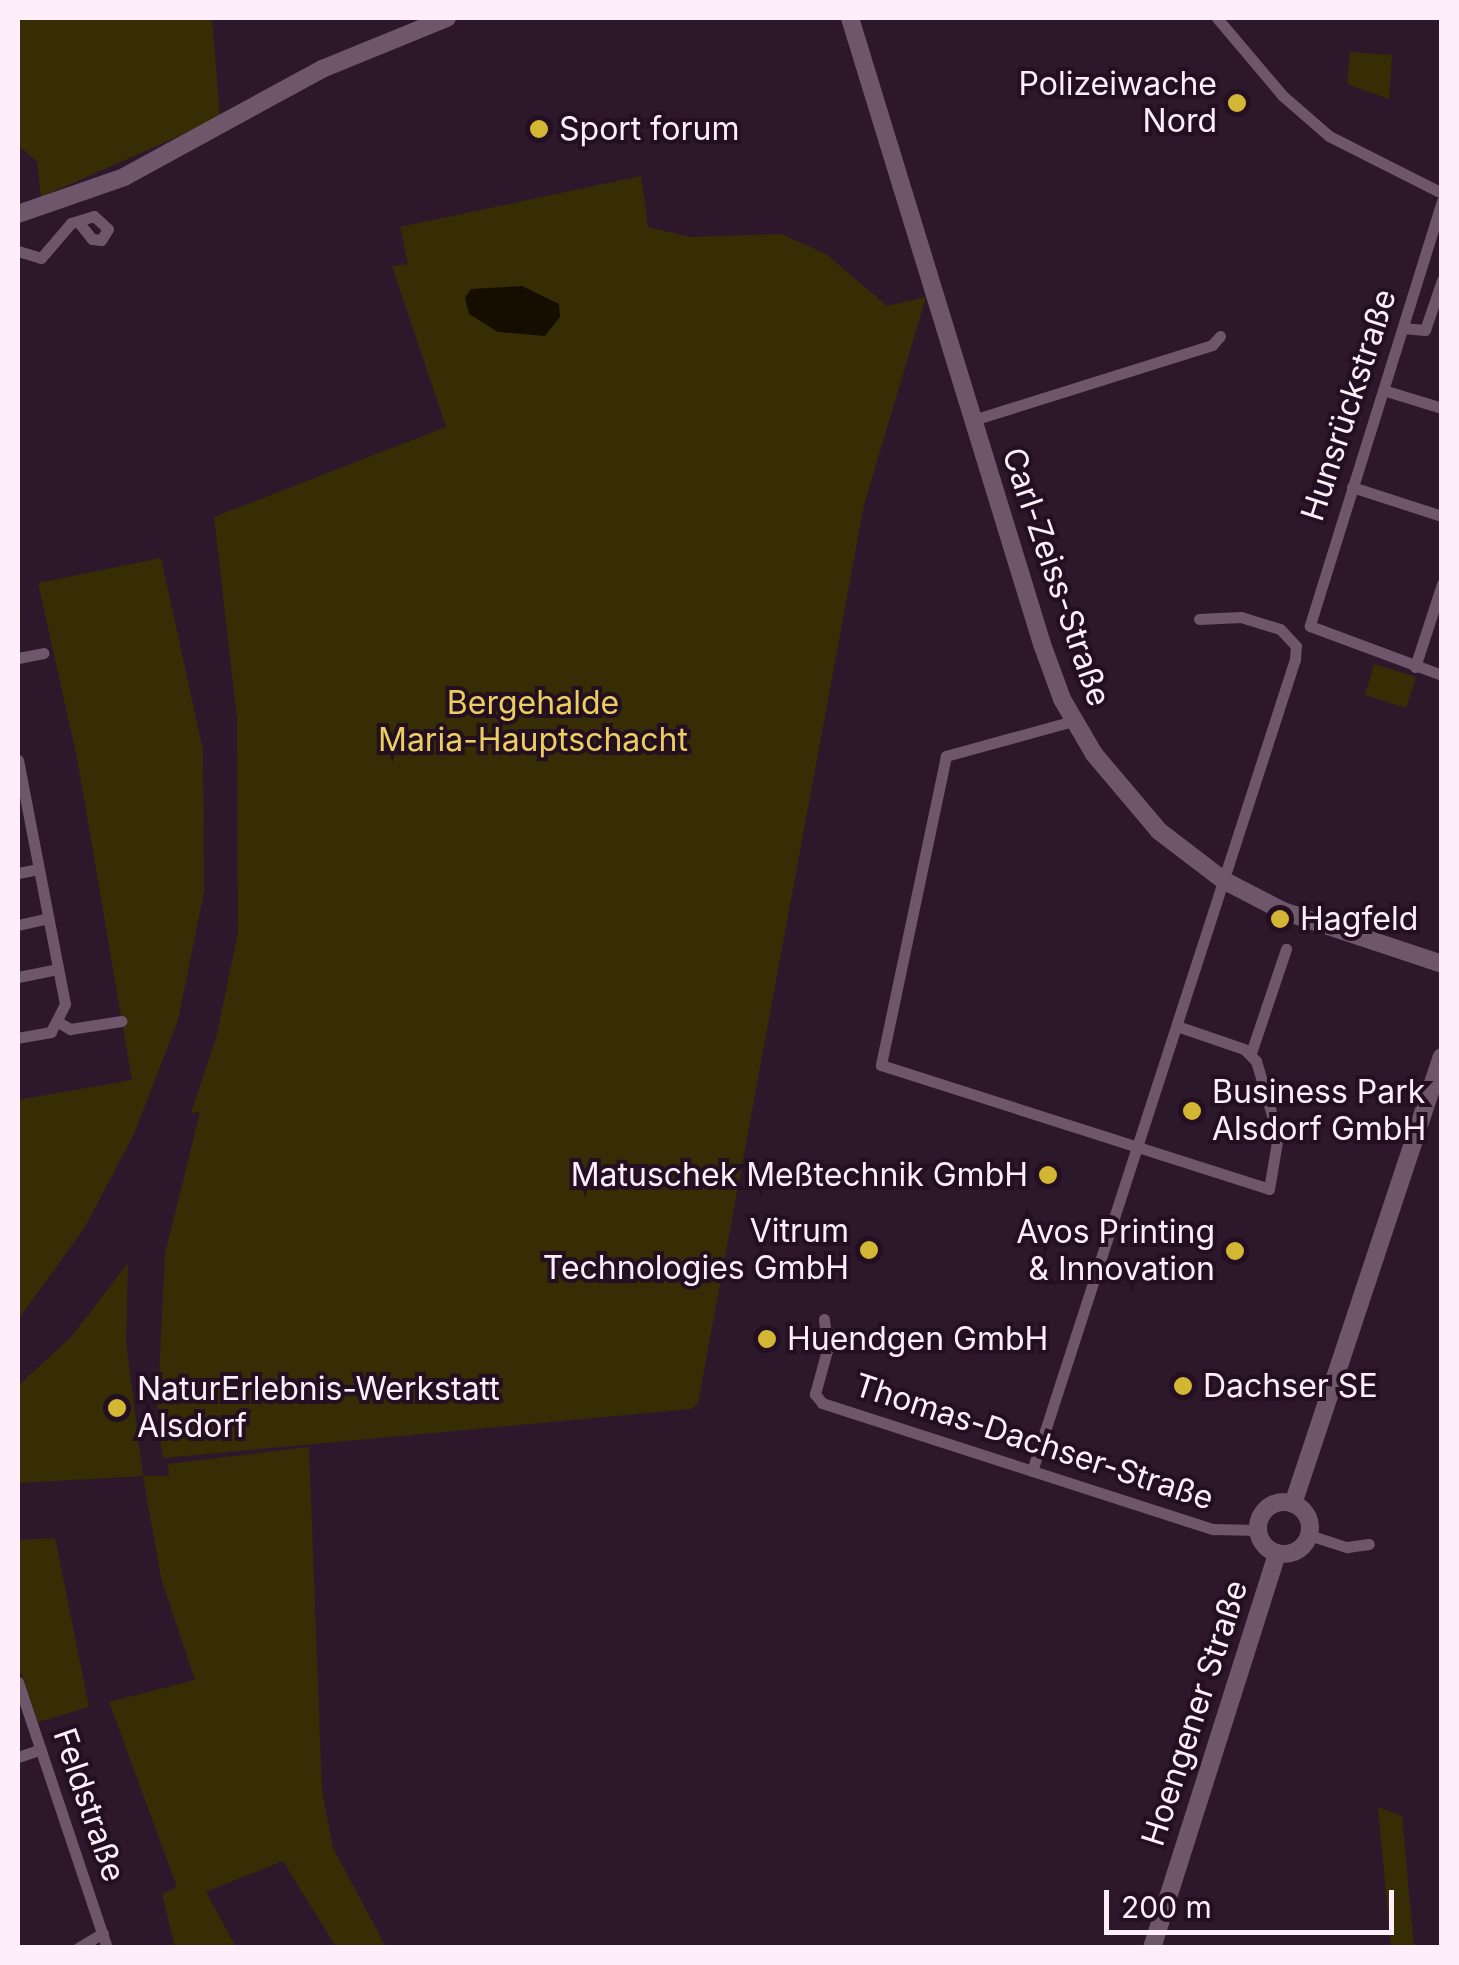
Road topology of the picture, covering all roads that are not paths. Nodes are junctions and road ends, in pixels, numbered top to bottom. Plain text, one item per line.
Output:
1 (447, 18) edge
2 (850, 18) edge
3 (1218, 18) edge
4 (1442, 197) edge
5 (18, 214) edge
6 (78, 222) dead end
7 (18, 251) edge
8 (1442, 280) edge
9 (1437, 312) edge
10 (1403, 328) junction
11 (1220, 336) dead end
12 (1383, 390) junction
13 (1442, 408) edge
14 (970, 421) junction
15 (1352, 487) junction
16 (1442, 516) edge
17 (1442, 584) edge
18 (1199, 619) dead end
19 (44, 653) dead end
20 (18, 658) edge
21 (1415, 667) junction
22 (1442, 676) edge
23 (1074, 722) junction
24 (18, 767) edge
25 (23, 822) edge
26 (38, 869) junction
27 (18, 873) edge
28 (1223, 880) junction
29 (48, 918) junction
30 (18, 925) edge
31 (1286, 949) dead end
32 (1442, 964) edge
33 (58, 969) junction
34 (18, 977) edge
35 (121, 1021) dead end
36 (60, 1024) junction
37 (1178, 1026) junction
38 (18, 1038) edge
39 (1251, 1053) junction
40 (1442, 1057) edge
41 (1136, 1151) junction
42 (824, 1319) dead end
43 (1032, 1471) junction
44 (1294, 1504) junction
45 (1258, 1530) junction
46 (1309, 1535) junction
47 (1369, 1544) dead end
48 (1277, 1554) junction
49 (18, 1682) edge
50 (41, 1749) junction
51 (18, 1757) edge
52 (103, 1933) junction
53 (78, 1948) edge
54 (107, 1948) edge
55 (1152, 1948) edge

1 - 5 street
2 - 14 street, Carl-Zeiss-Straße
3 - 4 street
4 - 10 street, Hunsrückstraße
6 - 7 street
8 - 9 street
9 - 10 street
10 - 12 street, Hunsrückstraße
11 - 14 street
12 - 13 street
12 - 15 street, Hunsrückstraße
14 - 23 street, Carl-Zeiss-Straße
15 - 16 street
15 - 21 street, Hunsrückstraße
17 - 21 street
18 - 28 street
19 - 20 street
21 - 22 street
23 - 28 street, Carl-Zeiss-Straße
23 - 41 street
24 - 25 street
25 - 26 street
26 - 27 street
26 - 29 street
28 - 32 street, Carl-Zeiss-Straße
28 - 37 street
29 - 30 street
29 - 33 street
31 - 39 street
33 - 34 street
33 - 36 street
35 - 36 street
36 - 38 street
37 - 39 street
37 - 41 street
39 - 41 street
40 - 44 street
41 - 43 street
42 - 43 street, Thomas-Dachser-Straße
43 - 45 street, Thomas-Dachser-Straße
44 - 45 street
44 - 46 street
45 - 48 street
46 - 47 street
46 - 48 street
48 - 55 street, Hoengener Straße
49 - 50 street, Feldstraße
50 - 51 street
50 - 52 street, Feldstraße
52 - 53 street
52 - 54 street, Feldstraße

